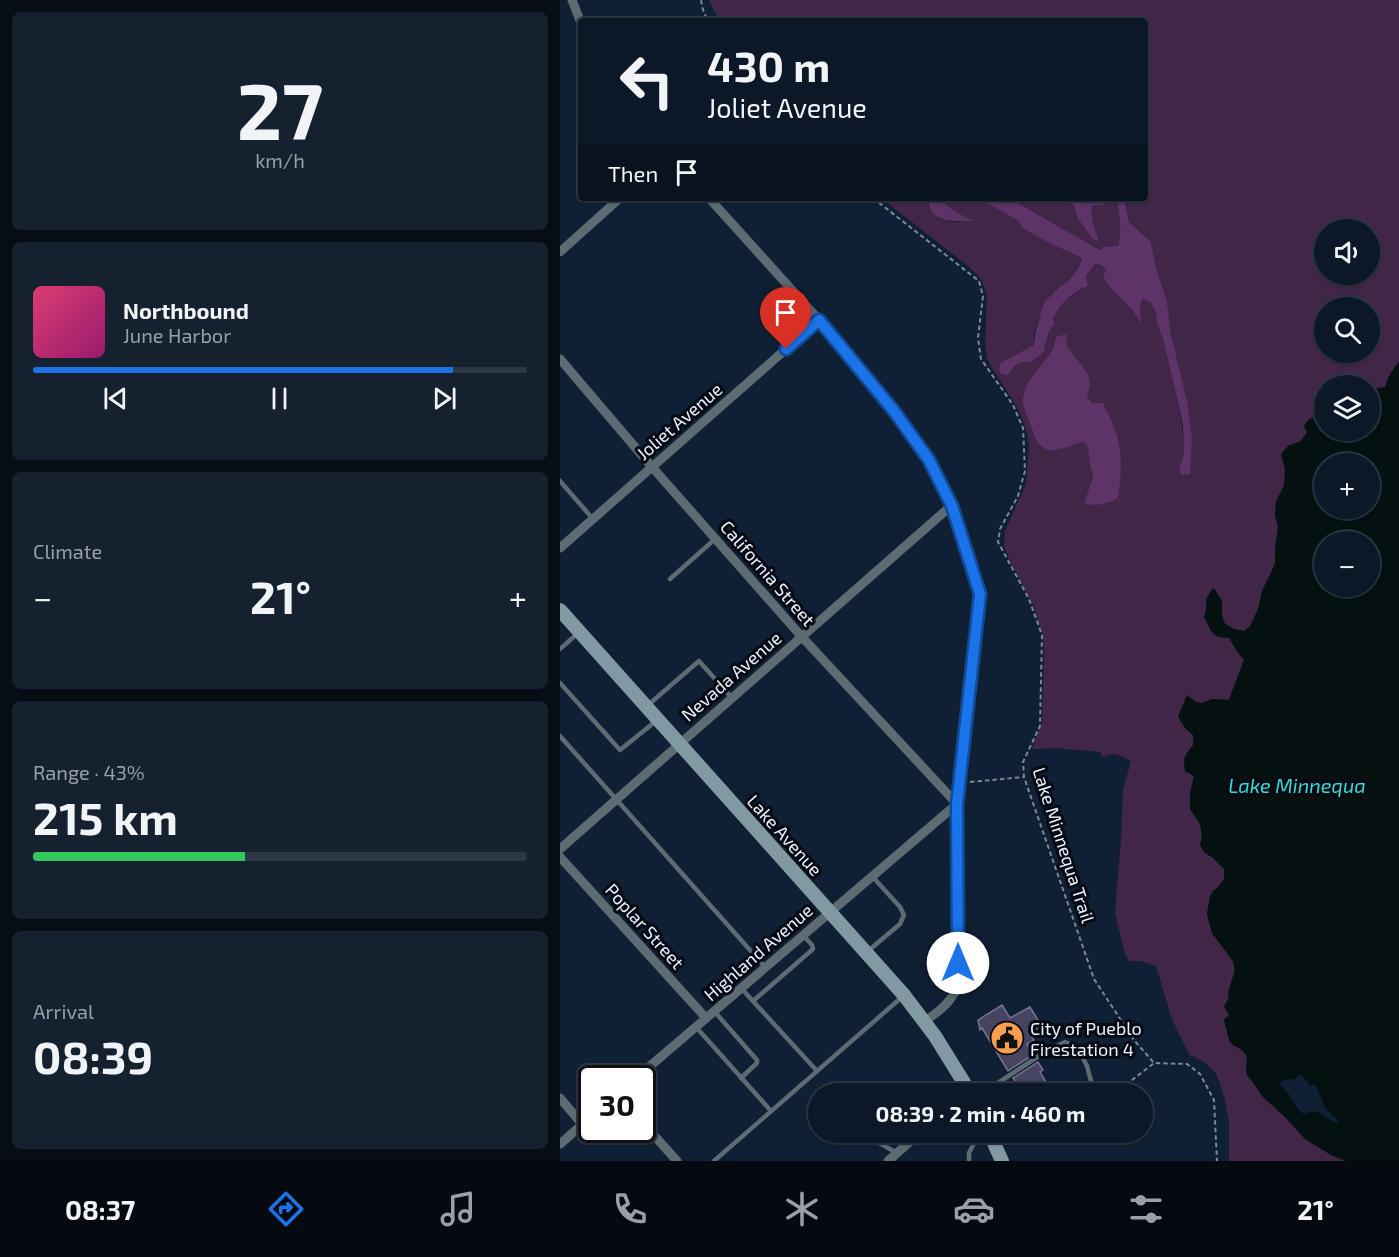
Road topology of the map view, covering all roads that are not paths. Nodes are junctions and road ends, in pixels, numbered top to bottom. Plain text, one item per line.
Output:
1 (572, 0) edge
2 (579, 18) edge
3 (617, 201) edge
4 (712, 201) edge
5 (560, 252) edge
6 (819, 320) junction
7 (560, 359) edge
8 (652, 467) junction
9 (560, 481) edge
10 (952, 506) junction
11 (593, 519) junction
12 (715, 539) junction
13 (560, 548) edge
14 (670, 579) dead end
15 (560, 610) edge
16 (580, 632) junction
17 (802, 637) junction
18 (560, 649) edge
19 (560, 683) edge
20 (732, 698) junction
21 (646, 707) junction
22 (658, 720) junction
23 (560, 736) edge
24 (679, 744) junction
25 (616, 800) junction
26 (957, 804) junction
27 (560, 849) edge
28 (560, 857) edge
29 (872, 876) junction
30 (830, 912) junction
31 (803, 935) junction
32 (866, 953) junction
33 (765, 967) junction
34 (741, 988) junction
35 (904, 995) junction
36 (753, 1001) junction
37 (714, 1011) junction
38 (706, 1018) junction
39 (924, 1022) junction
40 (696, 1027) junction
41 (651, 1065) edge
42 (817, 1071) junction
43 (741, 1078) junction
44 (965, 1083) edge
45 (990, 1083) edge
46 (1090, 1083) edge
47 (560, 1098) edge
48 (771, 1111) junction
49 (578, 1119) edge
50 (578, 1128) edge
51 (656, 1138) edge
52 (880, 1143) edge
53 (909, 1143) edge
54 (974, 1143) edge
55 (994, 1143) edge
56 (560, 1144) edge
57 (898, 1153) junction
58 (677, 1161) edge
59 (714, 1161) edge
60 (888, 1161) edge
61 (969, 1161) edge
62 (1002, 1161) edge

1 - 2 street
3 - 5 street
4 - 6 street
6 - 8 street, Joliet Avenue
6 - 10 street
7 - 8 street, California Street
8 - 11 street, Joliet Avenue
8 - 12 street, California Street
9 - 11 lane
10 - 17 street, Nevada Avenue
10 - 26 street
11 - 13 street, Joliet Avenue
12 - 14 lane
12 - 17 street, California Street
15 - 16 main road, Lake Avenue
16 - 18 lane
16 - 21 main road, Lake Avenue
17 - 20 street, Nevada Avenue
17 - 26 street, California Street
19 - 22 lane
20 - 21 lane
20 - 24 street, Nevada Avenue
21 - 22 main road, Lake Avenue
22 - 24 main road, Lake Avenue
23 - 25 lane
24 - 25 street, Nevada Avenue
24 - 30 main road, Lake Avenue
25 - 27 street, Nevada Avenue
25 - 33 lane
26 - 29 street, Highland Avenue
26 - 39 street
28 - 38 street, Poplar Street
29 - 30 street, Highland Avenue
29 - 32 lane
30 - 31 street, Highland Avenue
30 - 32 main road, Lake Avenue
31 - 33 street, Highland Avenue
31 - 36 lane
32 - 35 main road, Lake Avenue
33 - 34 street, Highland Avenue
34 - 36 lane
34 - 37 street, Highland Avenue
35 - 39 main road, Lake Avenue
35 - 42 lane
36 - 42 lane
37 - 38 street, Highland Avenue
37 - 43 lane
38 - 40 street, Highland Avenue
39 - 44 main road, Lake Avenue
40 - 41 street, Highland Avenue
40 - 43 lane
42 - 48 lane
43 - 48 lane
45 - 46 lane
47 - 49 street
48 - 59 lane
50 - 56 street
51 - 58 street
52 - 57 lane
53 - 57 street
54 - 61 lane
55 - 62 main road
57 - 60 street

